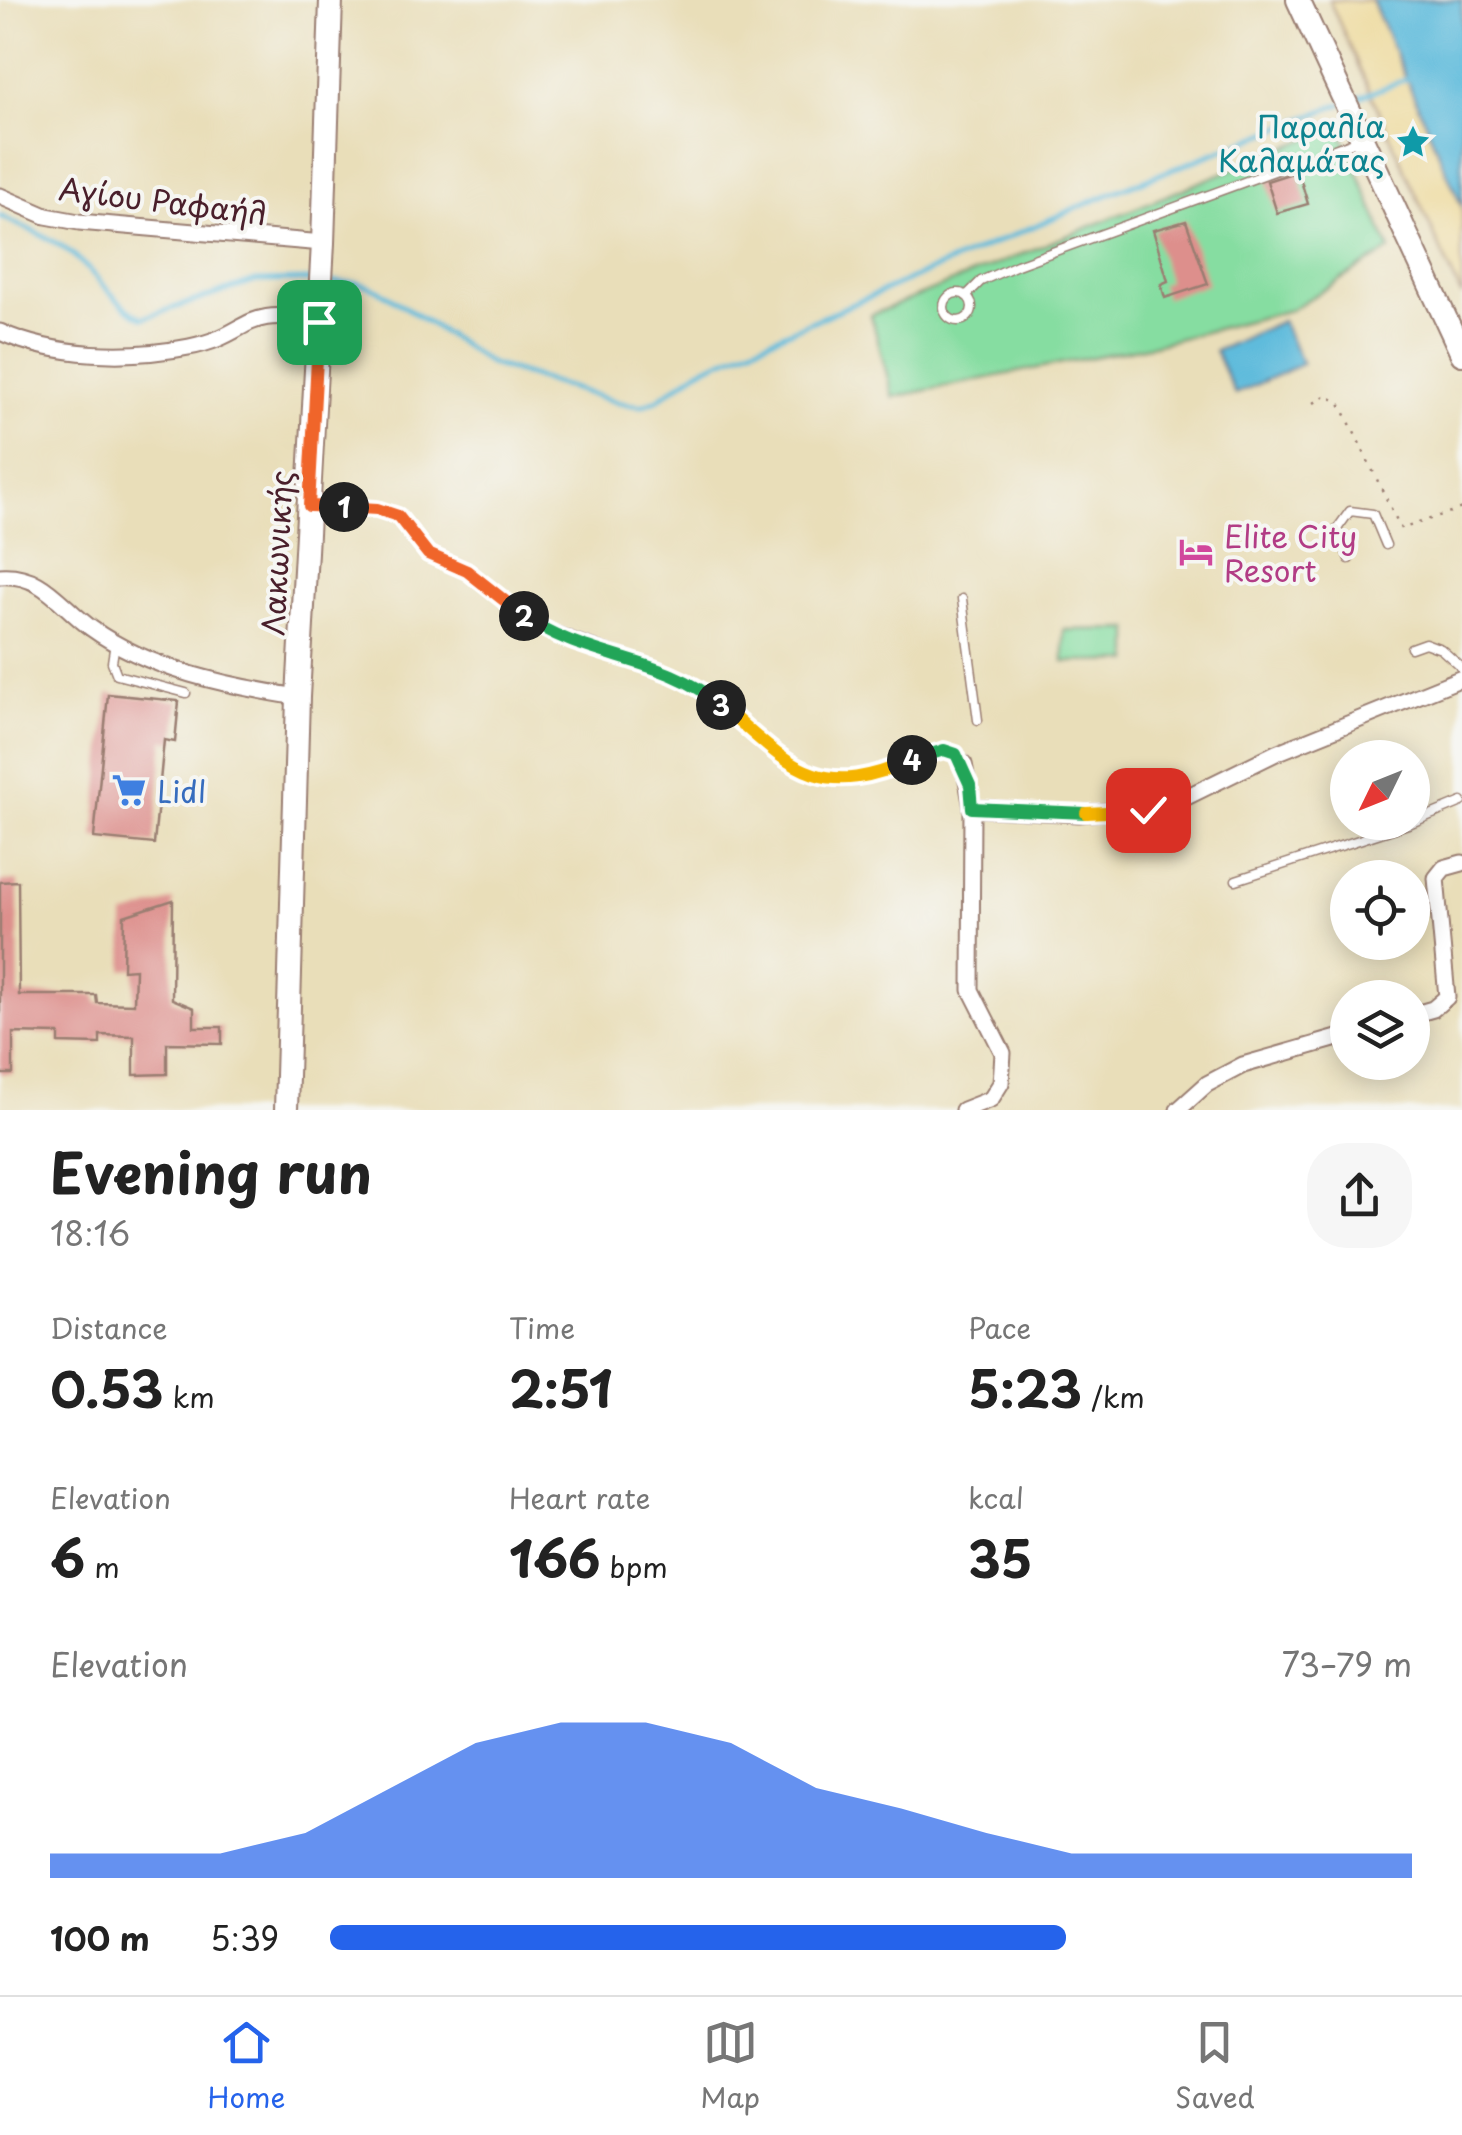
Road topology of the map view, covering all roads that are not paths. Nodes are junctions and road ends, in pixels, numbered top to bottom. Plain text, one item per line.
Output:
1 (330, 0) edge
2 (1298, 0) edge
3 (1359, 132) junction
4 (0, 196) edge
5 (323, 243) junction
6 (966, 296) dead end
7 (319, 319) junction
8 (0, 332) edge
9 (1462, 354) edge
10 (309, 506) junction
11 (1386, 544) dead end
12 (1349, 559) dead end
13 (0, 576) edge
14 (962, 599) dead end
15 (115, 644) junction
16 (1411, 648) dead end
17 (1462, 668) edge
18 (1462, 678) edge
19 (186, 693) dead end
20 (298, 697) junction
21 (978, 720) dead end
22 (964, 764) joint
23 (1462, 802) edge
24 (972, 808) junction
25 (1462, 863) edge
26 (1236, 880) dead end
27 (1430, 1009) edge
28 (1330, 1040) edge
29 (286, 1110) edge
30 (964, 1110) edge
31 (1178, 1110) edge

1 - 5 main road, Λακωνικής
2 - 3 main road
3 - 6 lane
3 - 9 main road
4 - 5 street, Αγίου Ραφαήλ
5 - 7 main road, Λακωνικής
7 - 8 street
7 - 10 main road, Λακωνικής
10 - 20 main road, Λακωνικής
10 - 22 lane
11 - 12 lane
13 - 15 street
14 - 21 lane
15 - 19 lane
15 - 20 street
16 - 17 lane
18 - 24 street
20 - 29 main road, Λακωνικής
22 - 24 street
23 - 26 lane
24 - 30 street
25 - 27 street
28 - 31 street

